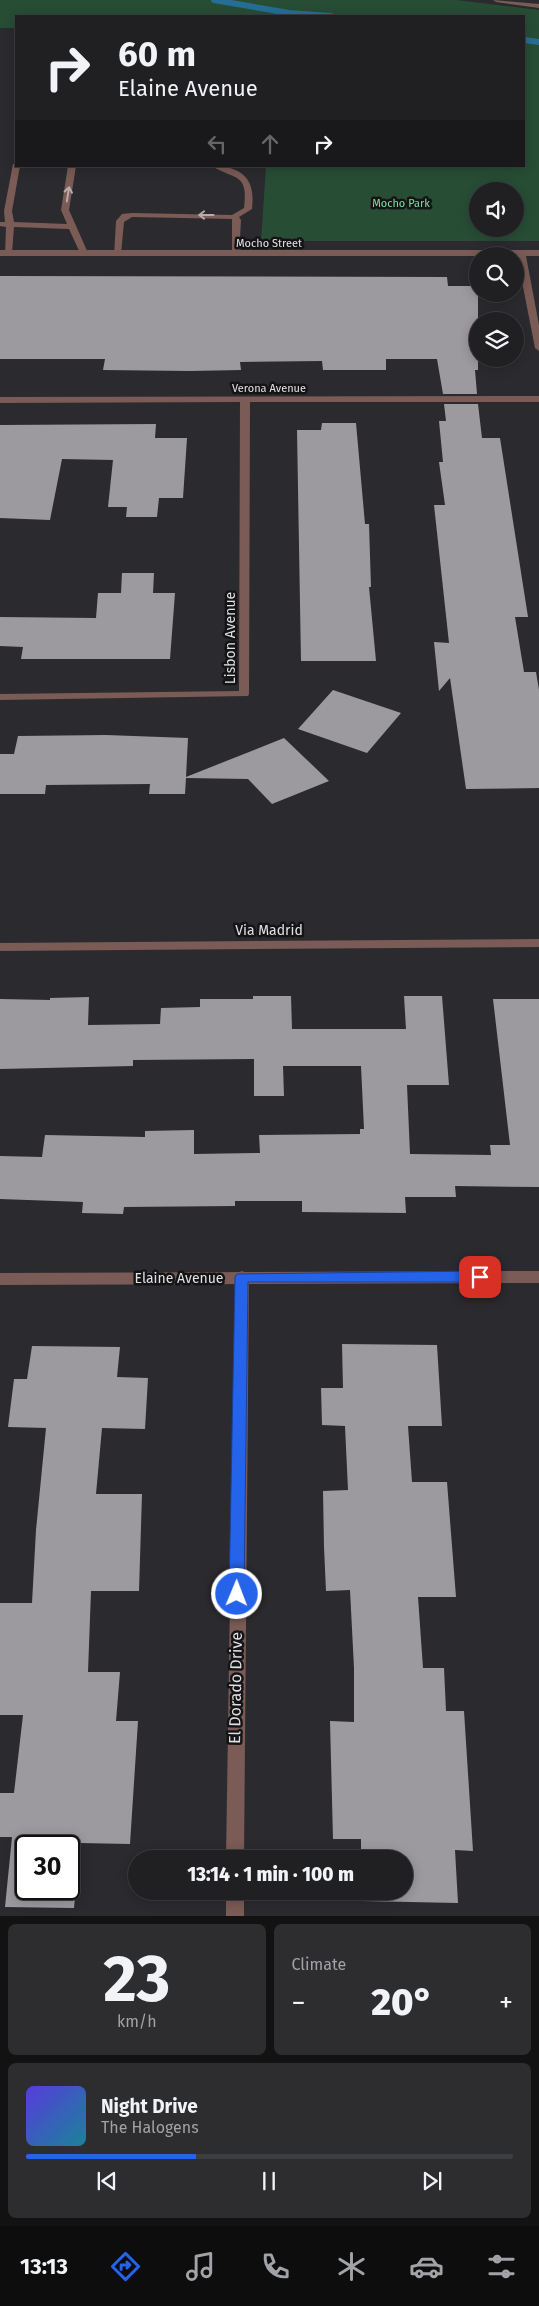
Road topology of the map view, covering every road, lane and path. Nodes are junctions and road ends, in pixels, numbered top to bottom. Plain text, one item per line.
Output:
1 (496, 0) edge
2 (539, 6) edge
3 (16, 167) edge
4 (72, 167) edge
5 (219, 167) edge
6 (234, 217) junction
7 (0, 224) edge
8 (10, 225) junction
9 (71, 226) junction
10 (4, 253) edge
11 (84, 253) junction
12 (469, 253) edge
13 (524, 253) edge
14 (117, 254) junction
15 (236, 254) junction
16 (539, 254) edge
17 (524, 269) edge
18 (539, 348) edge
19 (245, 399) junction
20 (539, 399) edge
21 (0, 400) edge
22 (0, 697) edge
23 (539, 942) edge
24 (0, 947) edge
25 (539, 1276) edge
26 (242, 1277) junction
27 (0, 1279) edge
28 (235, 1850) edge
29 (235, 1900) edge
30 (235, 1916) edge

1 - 2 street
3 - 8 street
9 -> 4 street
5 - 6 street
6 -> 14 street
6 - 15 street
7 - 8 street
8 - 9 street
8 - 10 street
9 - 11 street
10 - 11 street, Mocho Street
11 - 14 street, Mocho Street
12 - 15 street, Mocho Street
13 - 16 street, Mocho Street
14 - 15 street, Mocho Street
17 - 18 street
19 - 20 street, Verona Avenue
19 - 21 street, Verona Avenue
19 - 22 street, Lisbon Avenue
23 - 24 street, Via Madrid
25 - 26 street, Elaine Avenue
26 - 27 street, Elaine Avenue
26 - 28 street, El Dorado Drive
29 - 30 street

